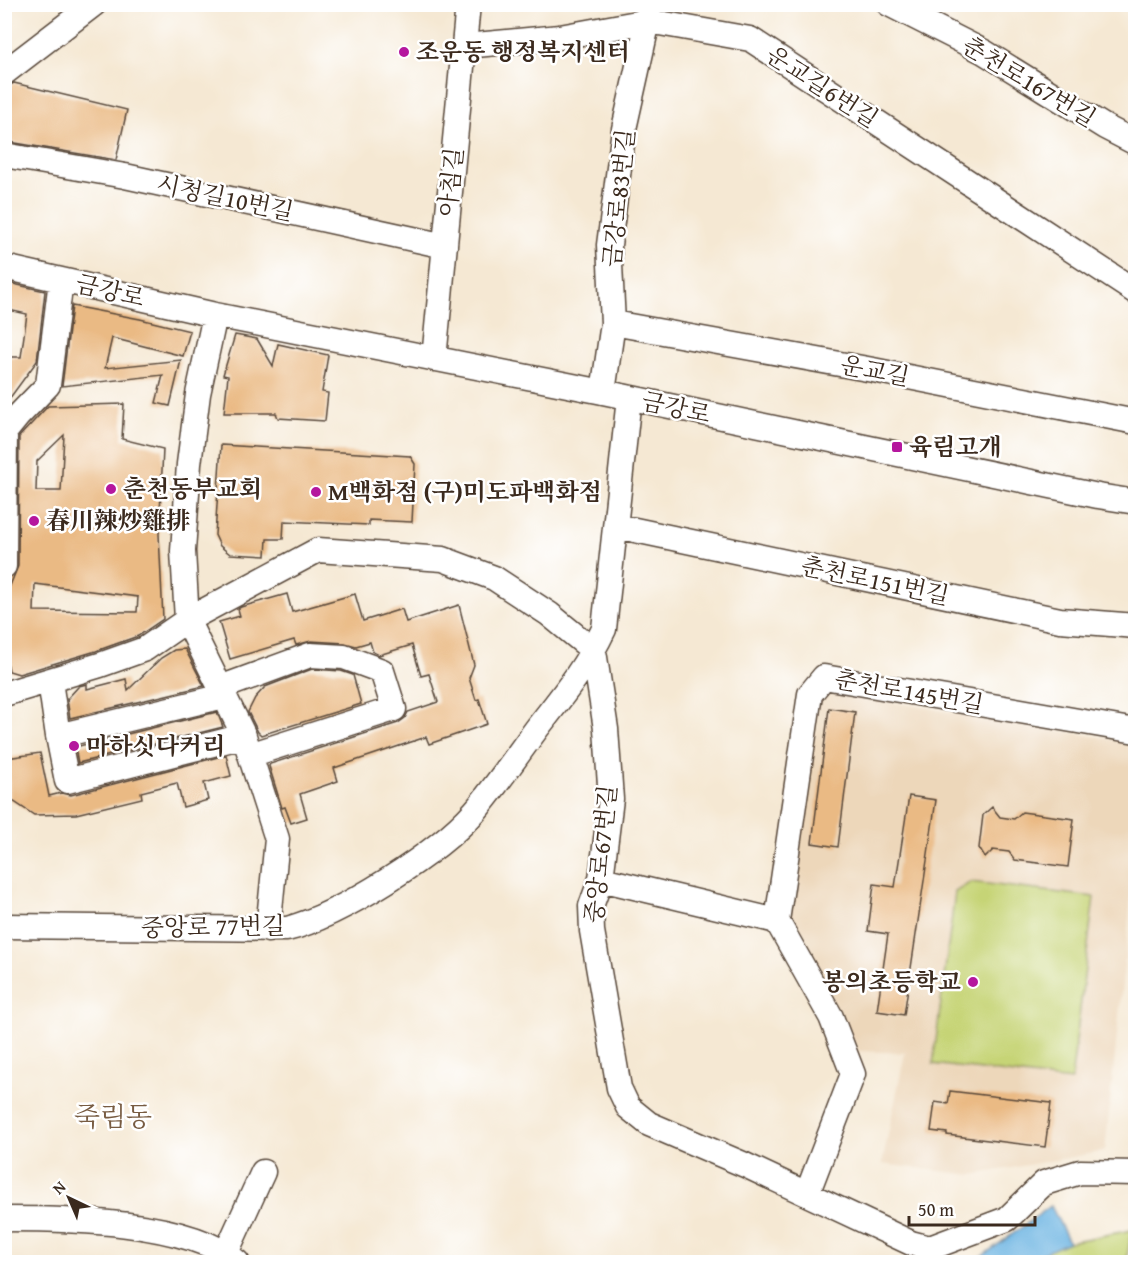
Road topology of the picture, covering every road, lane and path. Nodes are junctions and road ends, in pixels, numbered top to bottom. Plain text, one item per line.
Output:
1 (94, 4) edge
2 (468, 4) edge
3 (890, 4) edge
4 (649, 13) edge
5 (465, 46) junction
6 (4, 73) edge
7 (1136, 143) edge
8 (4, 155) edge
9 (445, 246) junction
10 (4, 267) edge
11 (61, 280) junction
12 (1136, 291) edge
13 (215, 315) junction
14 (613, 323) junction
15 (434, 359) junction
16 (603, 392) junction
17 (629, 398) junction
18 (1136, 422) edge
19 (5, 432) edge
20 (1098, 496) junction
21 (1136, 502) edge
22 (1136, 517) edge
23 (616, 526) junction
24 (4, 566) edge
25 (187, 620) junction
26 (1136, 626) edge
27 (594, 651) junction
28 (50, 681) junction
29 (222, 692) junction
30 (4, 694) edge
31 (1136, 731) edge
32 (58, 736) junction
33 (247, 745) junction
34 (601, 879) junction
35 (777, 921) junction
36 (4, 926) edge
37 (268, 930) junction
38 (263, 1172) dead end
39 (1136, 1173) edge
40 (807, 1194) junction
41 (4, 1219) edge
42 (925, 1255) edge
43 (231, 1258) edge

1 - 6 street
2 - 5 street, 아침길
3 - 7 street, 춘천로167번길
4 - 5 street, 운교길6번길
4 - 12 street, 운교길6번길
4 - 14 street, 금강로83번길
5 - 9 street, 아침길
8 - 9 street, 시청길10번길
9 - 15 street, 아침길
10 - 11 street, 금강로
11 - 13 street, 금강로
11 - 19 street
13 - 15 street, 금강로
13 - 25 street
14 - 16 street, 금강로83번길
14 - 18 street, 운교길
15 - 16 street, 금강로
16 - 17 street, 금강로
17 - 20 street, 금강로
17 - 23 street
19 - 24 street
20 - 21 street, 금강로
20 - 22 street
23 - 26 street, 춘천로151번길
23 - 27 street
25 - 27 street
25 - 28 street
25 - 29 street
27 - 34 street, 중앙로67번길
27 - 37 street, 중앙로 77번길
28 - 30 street
28 - 32 street
29 - 32 street
29 - 33 street
29 - 33 street
31 - 35 street, 춘천로145번길
32 - 33 street
33 - 37 street
34 - 35 street
34 - 40 street, 중앙로67번길
35 - 40 street
36 - 37 street, 중앙로 77번길
38 - 43 street
39 - 42 street, 중앙로67번길
40 - 42 street, 중앙로67번길
41 - 43 street

